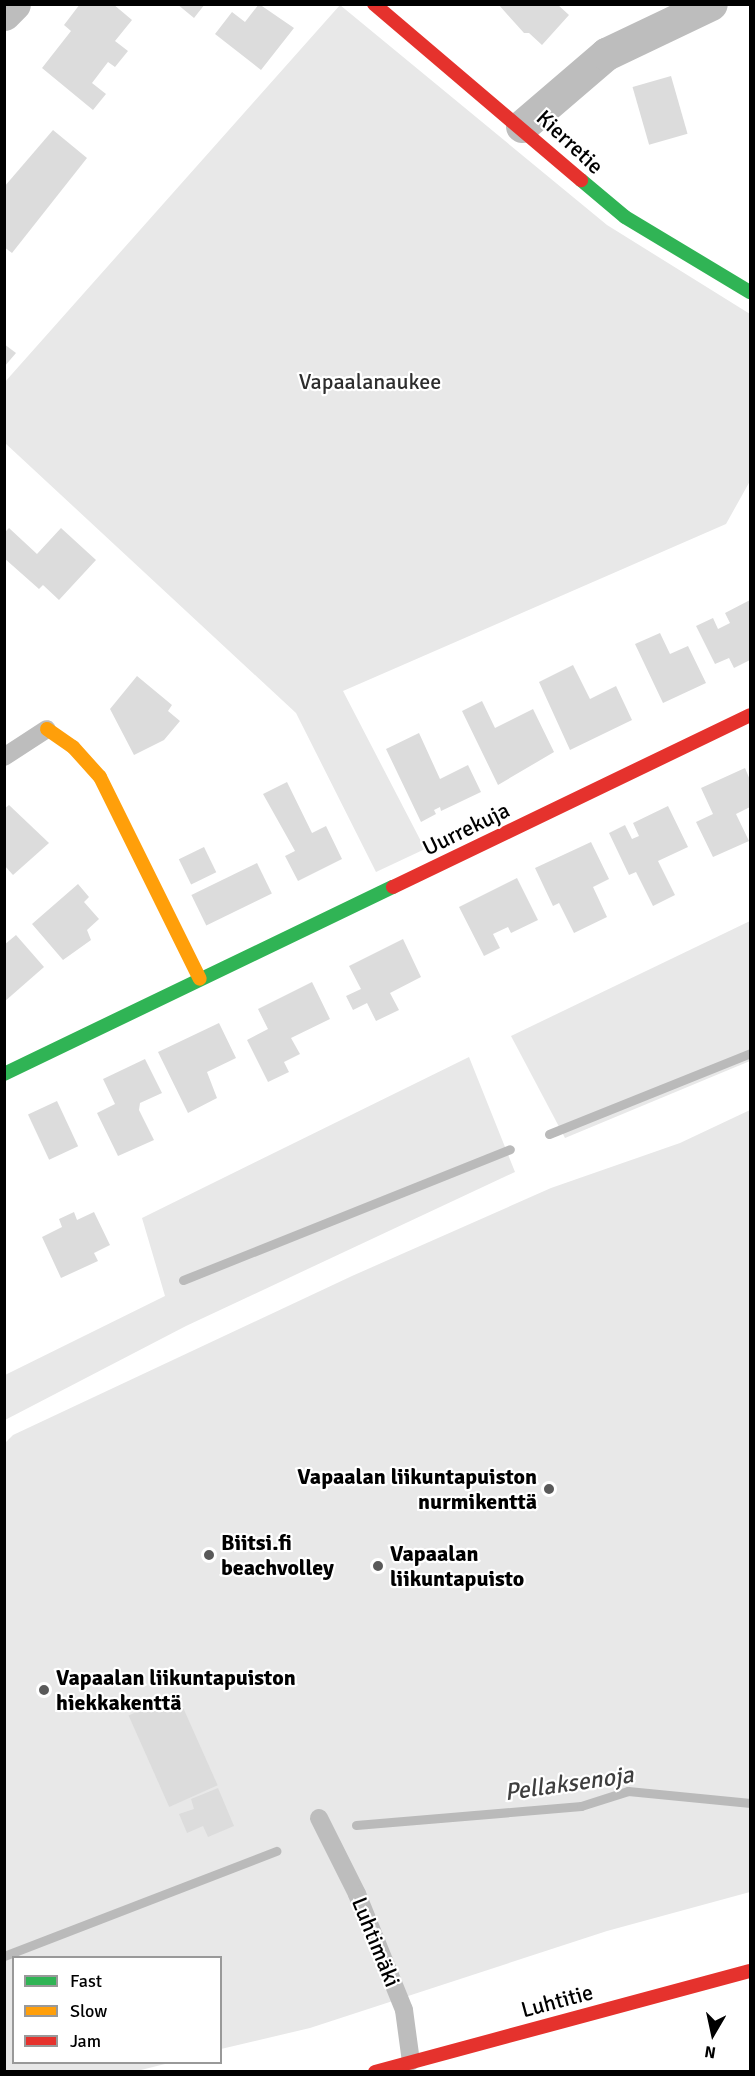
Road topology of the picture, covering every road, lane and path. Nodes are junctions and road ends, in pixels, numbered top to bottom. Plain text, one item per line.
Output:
1 (15, 4) edge
2 (374, 4) edge
3 (711, 4) edge
4 (4, 14) edge
5 (522, 126) junction
6 (750, 292) edge
7 (750, 715) edge
8 (47, 729) joint
9 (4, 757) edge
10 (200, 979) junction
11 (4, 1074) edge
12 (319, 1818) dead end
13 (750, 1971) edge
14 (412, 2067) edge
15 (375, 2072) edge

1 - 4 street
2 - 5 street, Kierretie
3 - 5 street
5 - 6 street, Kierretie
7 - 10 street, Uurrekuja
8 - 9 lane
8 - 10 street
10 - 11 street, Uurrekuja
12 - 14 lane, Luhtimäki
13 - 14 street, Luhtitie
14 - 15 street, Luhtitie

